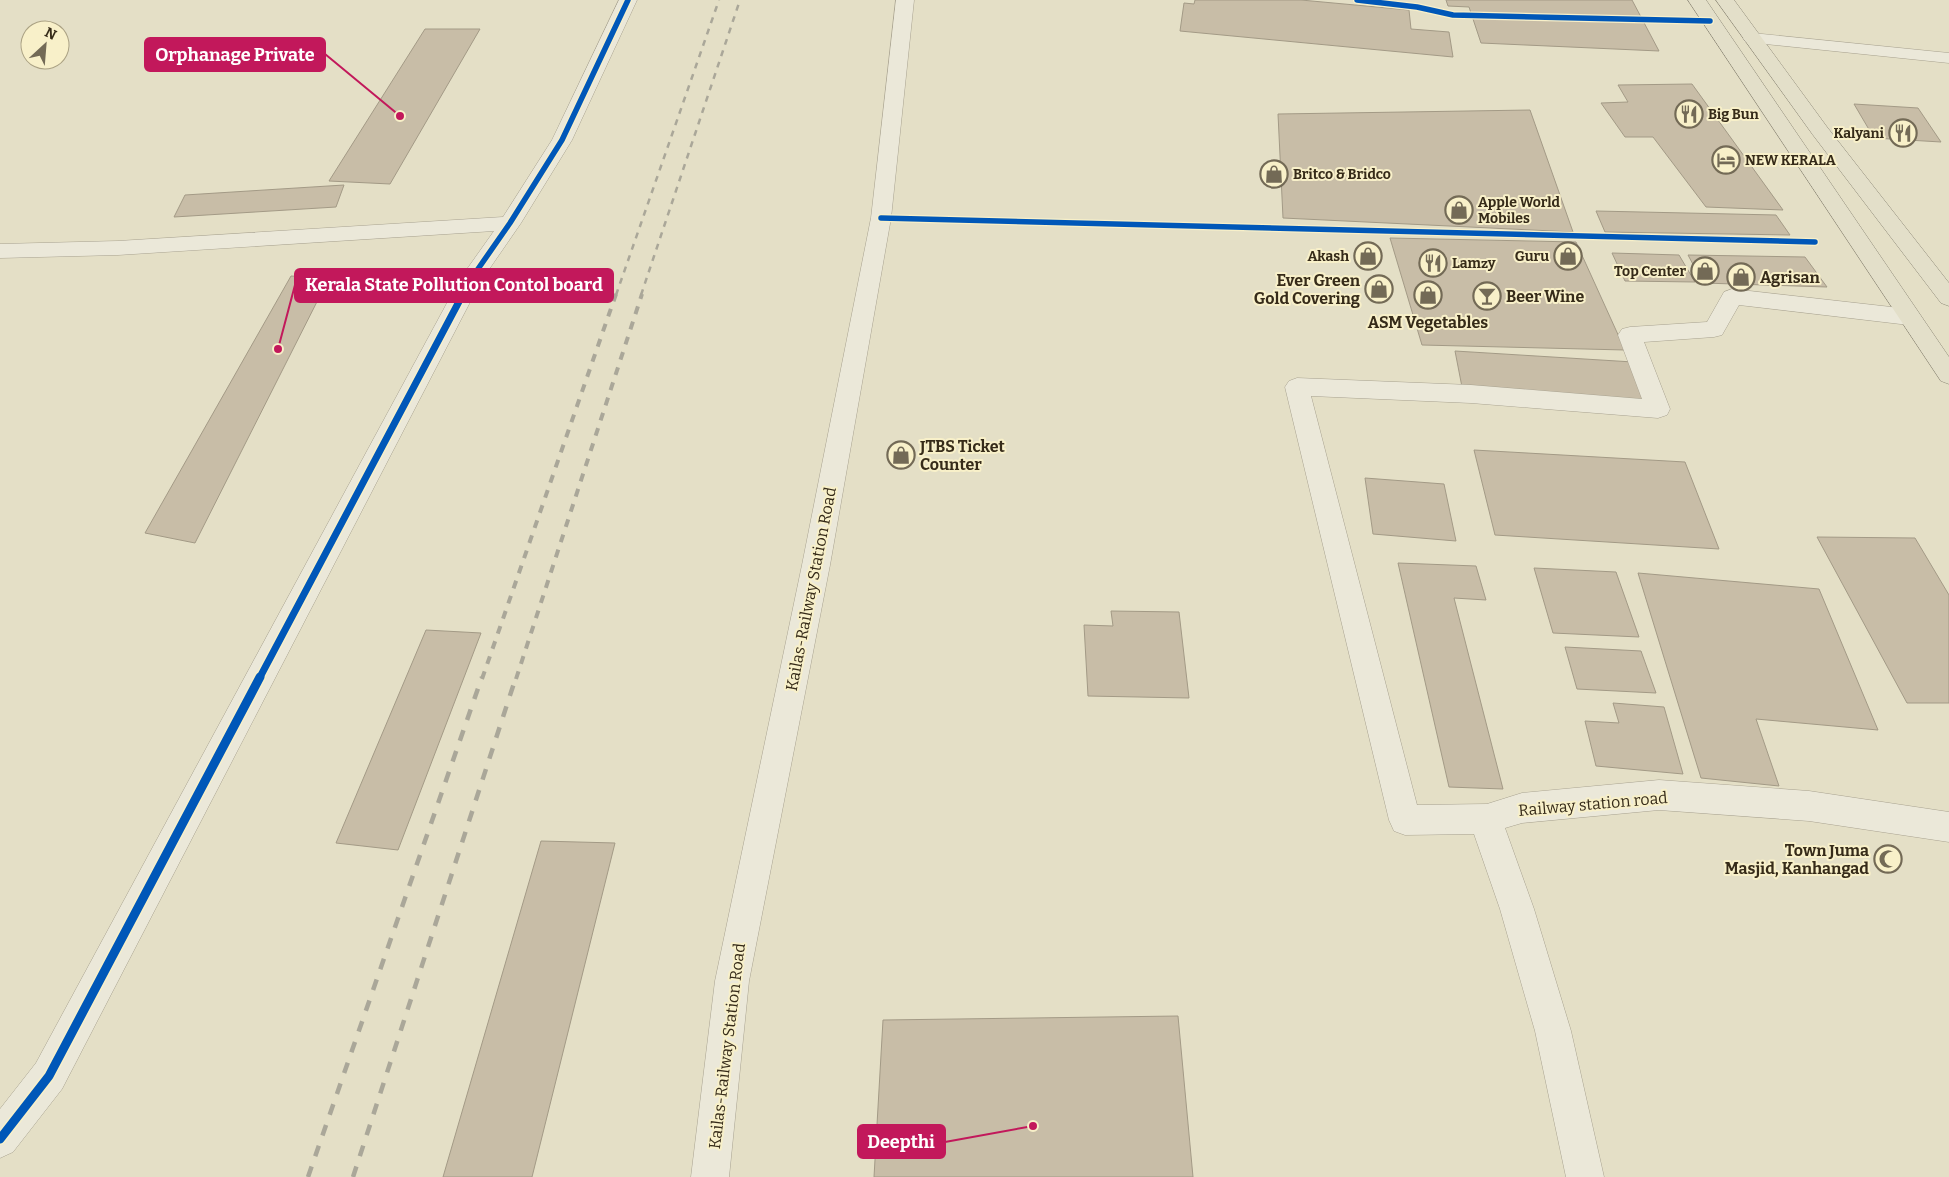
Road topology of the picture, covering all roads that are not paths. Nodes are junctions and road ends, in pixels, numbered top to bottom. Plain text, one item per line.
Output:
1 (628, 0) edge
2 (905, 0) edge
3 (1697, 0) edge
4 (1726, 0) edge
5 (1752, 38) junction
6 (1949, 58) edge
7 (510, 223) junction
8 (0, 251) edge
9 (1949, 298) edge
10 (1909, 317) junction
11 (1949, 376) edge
12 (1487, 819) junction
13 (1949, 827) edge
14 (0, 1139) edge
15 (710, 1177) edge
16 (1585, 1177) edge

1 - 7 street
2 - 15 street, Kailas-Railway Station Road
3 - 10 main road
4 - 5 main road
5 - 6 street
5 - 9 main road
7 - 8 street
7 - 14 street
10 - 11 main road
10 - 12 street, Railway station road
12 - 13 street, Railway station road
12 - 16 street

